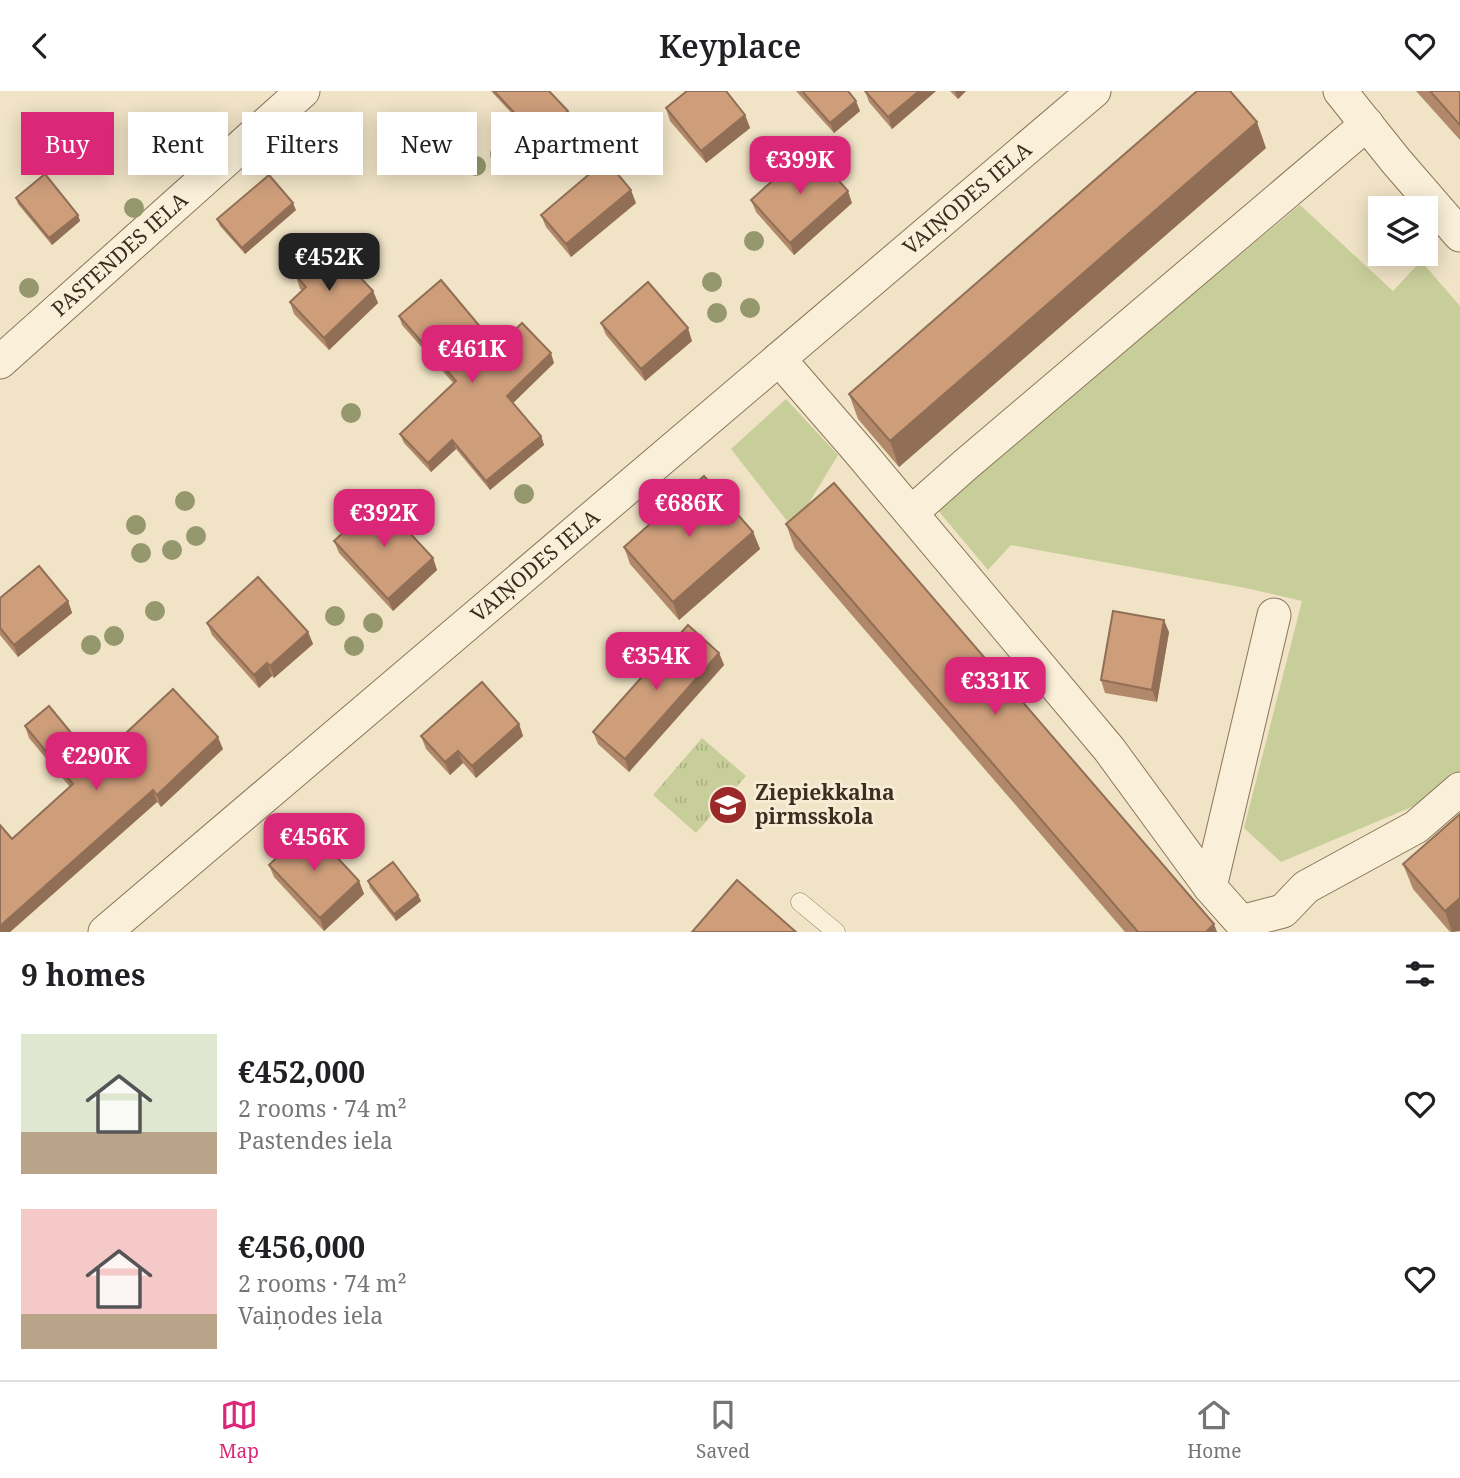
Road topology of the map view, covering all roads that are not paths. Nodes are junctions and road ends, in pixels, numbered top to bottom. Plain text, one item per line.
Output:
1 (303, 91) edge
2 (1094, 91) edge
3 (1340, 91) edge
4 (1367, 124) junction
5 (1460, 235) edge
6 (779, 359) junction
7 (0, 362) edge
8 (911, 513) junction
9 (1274, 615) dead end
10 (1460, 789) edge
11 (1210, 887) junction
12 (800, 902) dead end
13 (1281, 921) edge
14 (105, 932) edge
15 (836, 932) edge

1 - 7 street, PASTENDES IELA
2 - 6 street, VAIŅODES IELA
3 - 4 street
4 - 5 street
4 - 8 street
6 - 8 street
6 - 14 street, VAIŅODES IELA
8 - 11 street
9 - 11 street
10 - 13 street
11 - 13 street
12 - 15 lane

